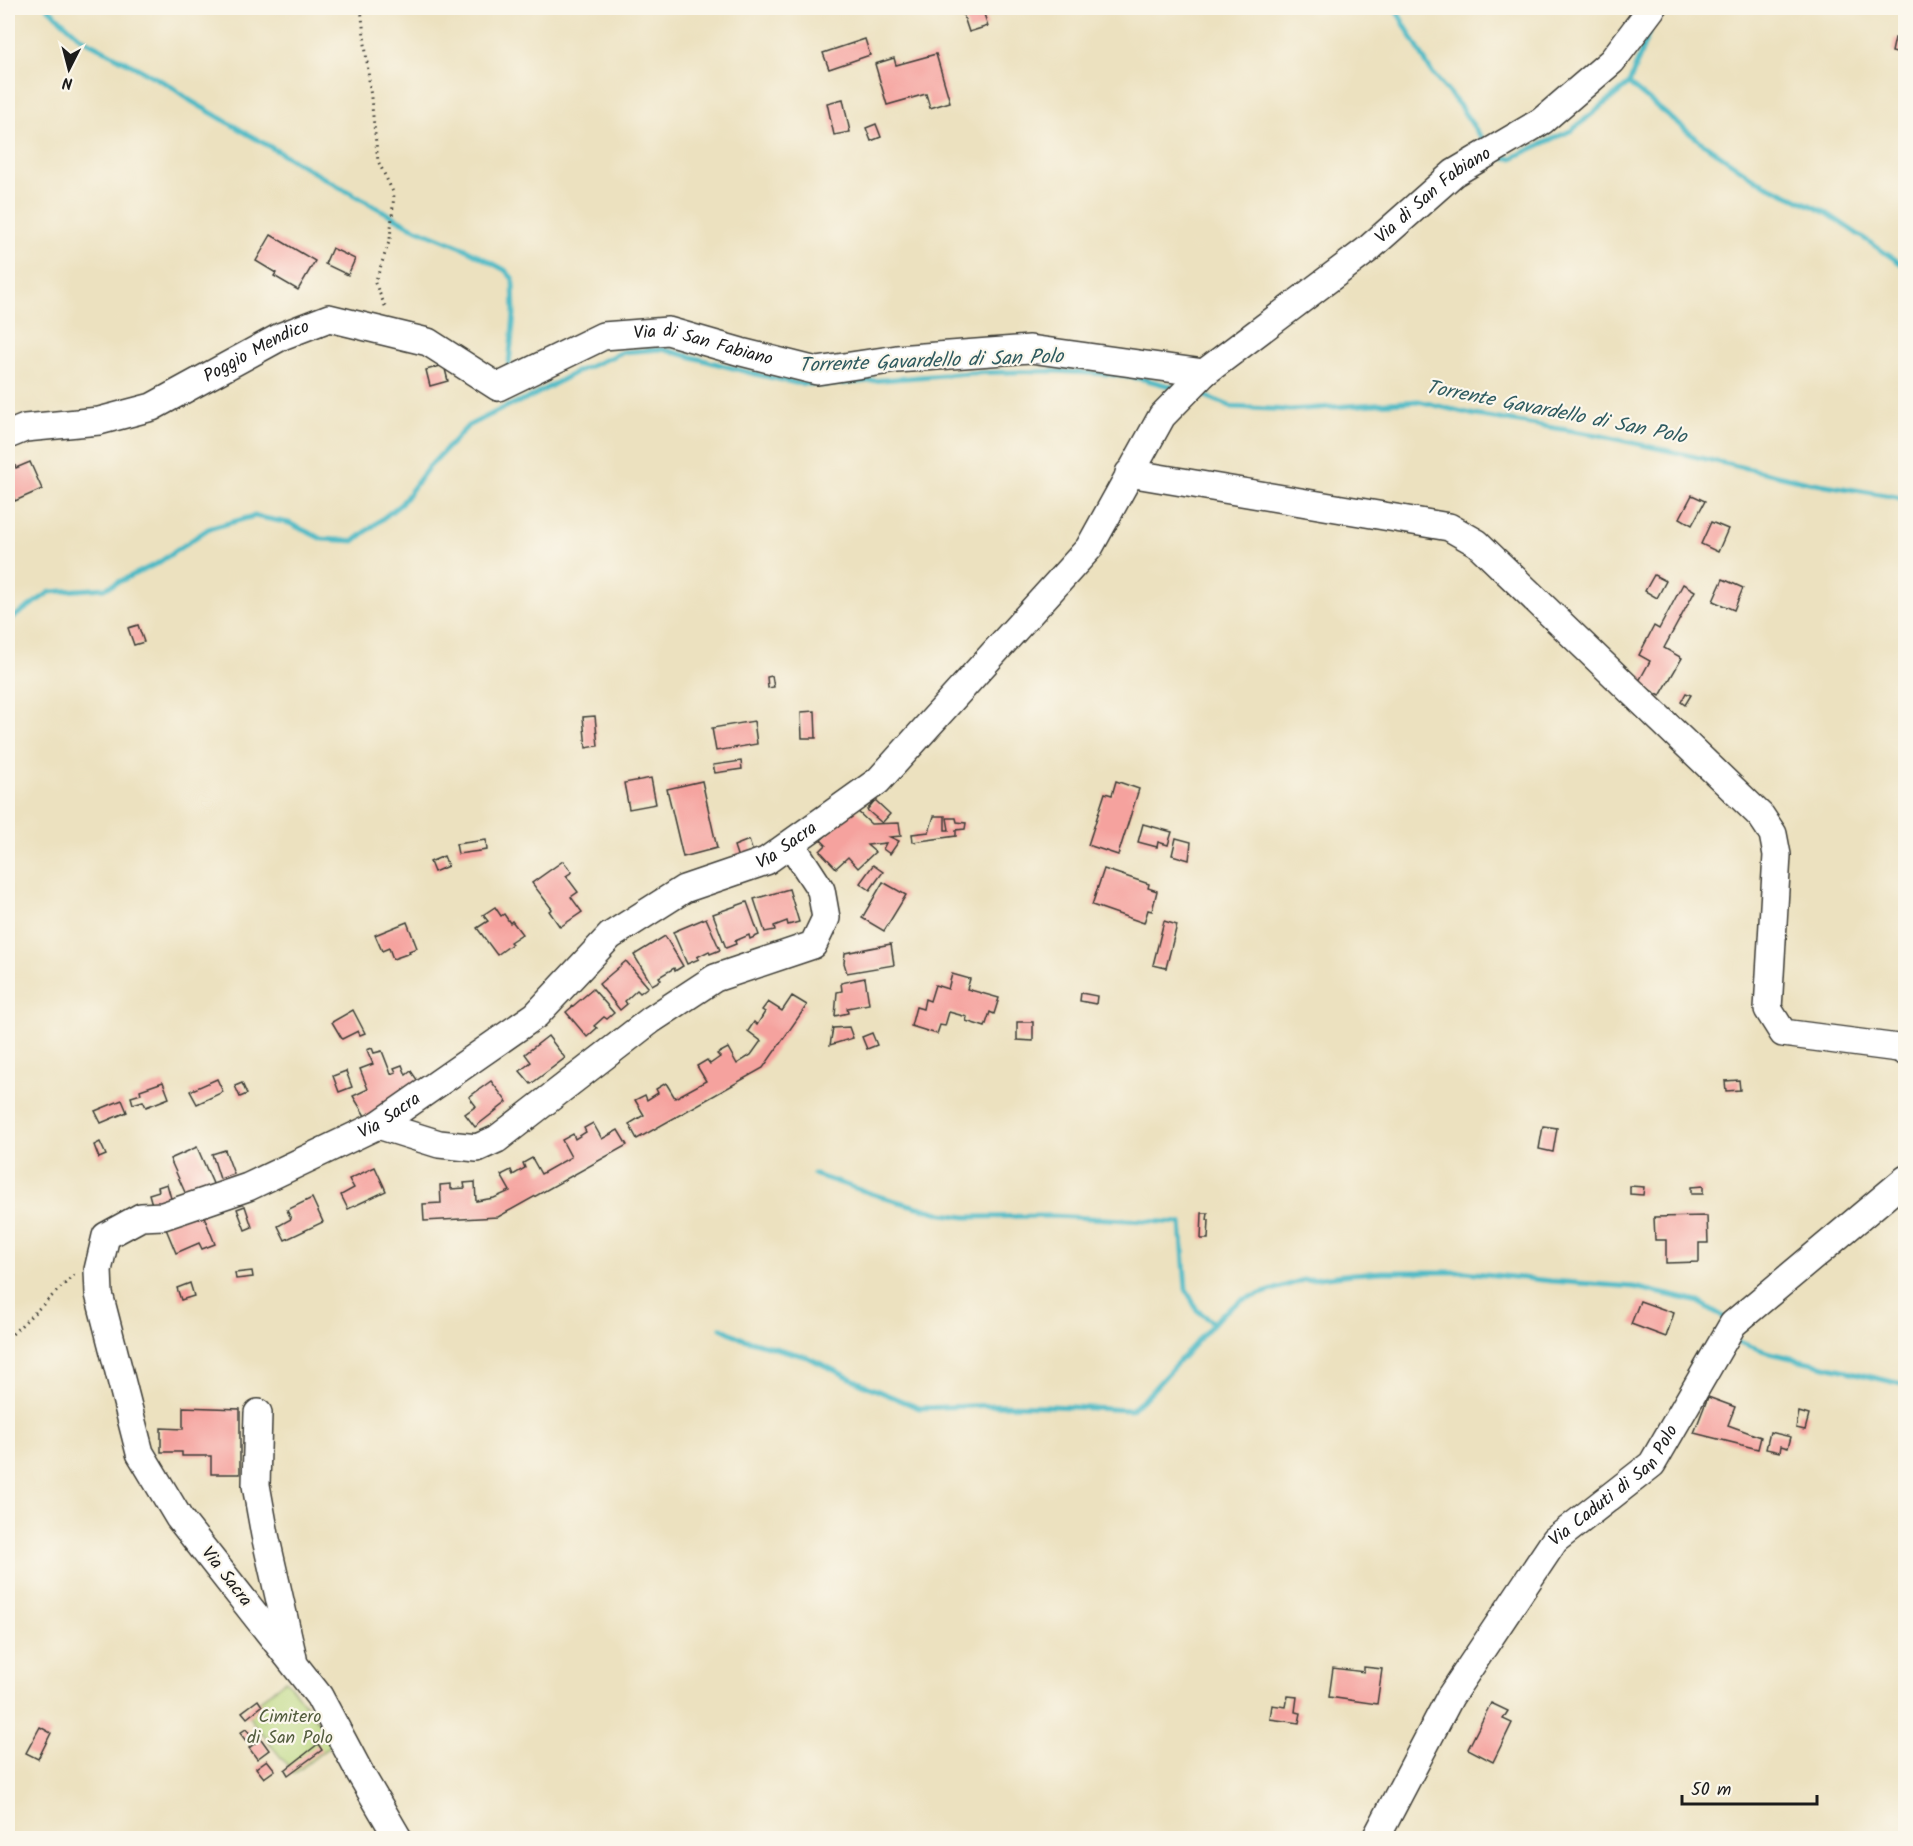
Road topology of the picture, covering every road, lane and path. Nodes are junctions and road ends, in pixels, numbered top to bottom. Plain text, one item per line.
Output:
1 (361, 8) edge
2 (1652, 8) edge
3 (388, 314) dead end
4 (1201, 377) junction
5 (498, 387) joint
6 (8, 435) edge
7 (1129, 473) junction
8 (791, 844) junction
9 (1905, 1052) edge
10 (378, 1125) junction
11 (1905, 1179) edge
12 (102, 1255) junction
13 (8, 1338) edge
14 (258, 1413) dead end
15 (295, 1665) junction
16 (398, 1839) edge
17 (1376, 1839) edge

1 - 3 path
2 - 4 street, Via di San Fabiano
4 - 5 street, Via di San Fabiano
4 - 7 street, Via di San Fabiano
5 - 6 street, Poggio Mendico
7 - 8 street, Via Sacra
7 - 9 street
8 - 10 street, Via Sacra
8 - 10 street
10 - 12 street, Via Sacra
11 - 17 street, Via Caduti di San Polo
12 - 13 path
12 - 15 street, Via Sacra
14 - 15 street
15 - 16 street, Via Sacra

